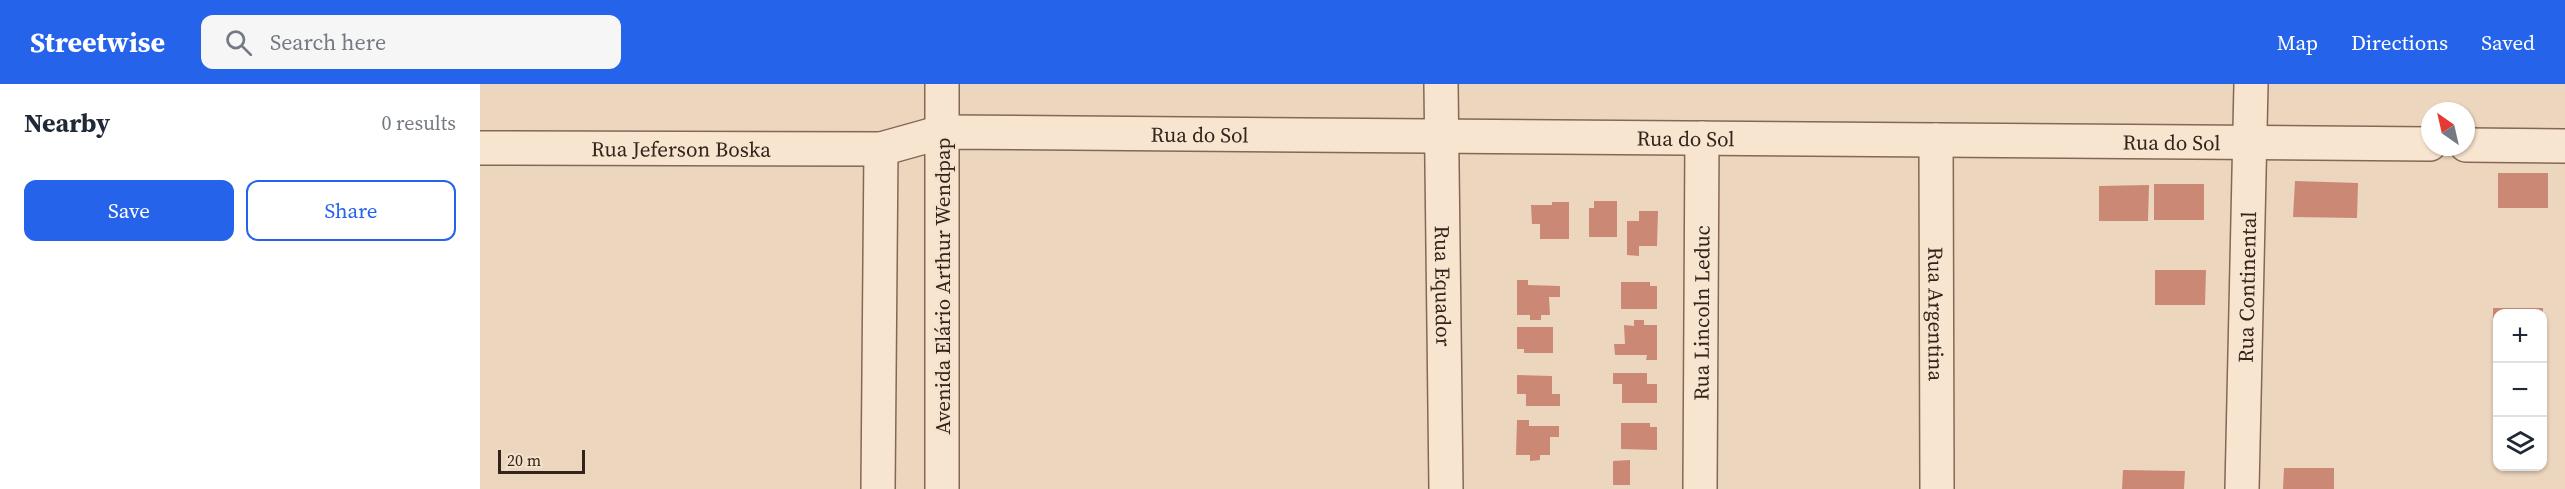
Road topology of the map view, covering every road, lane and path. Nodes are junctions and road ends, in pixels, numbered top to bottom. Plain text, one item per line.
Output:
1 (942, 84) edge
2 (1441, 84) edge
3 (2251, 84) edge
4 (942, 132) junction
5 (1441, 136) junction
6 (1702, 138) junction
7 (1936, 140) junction
8 (2250, 143) junction
9 (2421, 144) edge
10 (2475, 145) edge
11 (2565, 146) edge
12 (480, 148) edge
13 (881, 149) junction
14 (878, 489) edge
15 (942, 489) edge
16 (1446, 489) edge
17 (1700, 489) edge
18 (1937, 489) edge
19 (2242, 489) edge

1 - 4 street, Avenida Elário Arthur Wendpap
2 - 5 street, Rua Equador
3 - 8 street, Rua Continental
4 - 5 street, Rua do Sol
4 - 13 street, Rua do Sol
4 - 15 street, Avenida Elário Arthur Wendpap
5 - 6 street, Rua do Sol
5 - 16 street, Rua Equador
6 - 7 street, Rua do Sol
6 - 17 street, Rua Lincoln Leduc
7 - 8 street, Rua do Sol
7 - 18 street, Rua Argentina
8 - 9 street, Rua do Sol
8 - 19 street, Rua Continental
10 - 11 street
12 - 13 street, Rua Jeferson Boska
13 - 14 street

